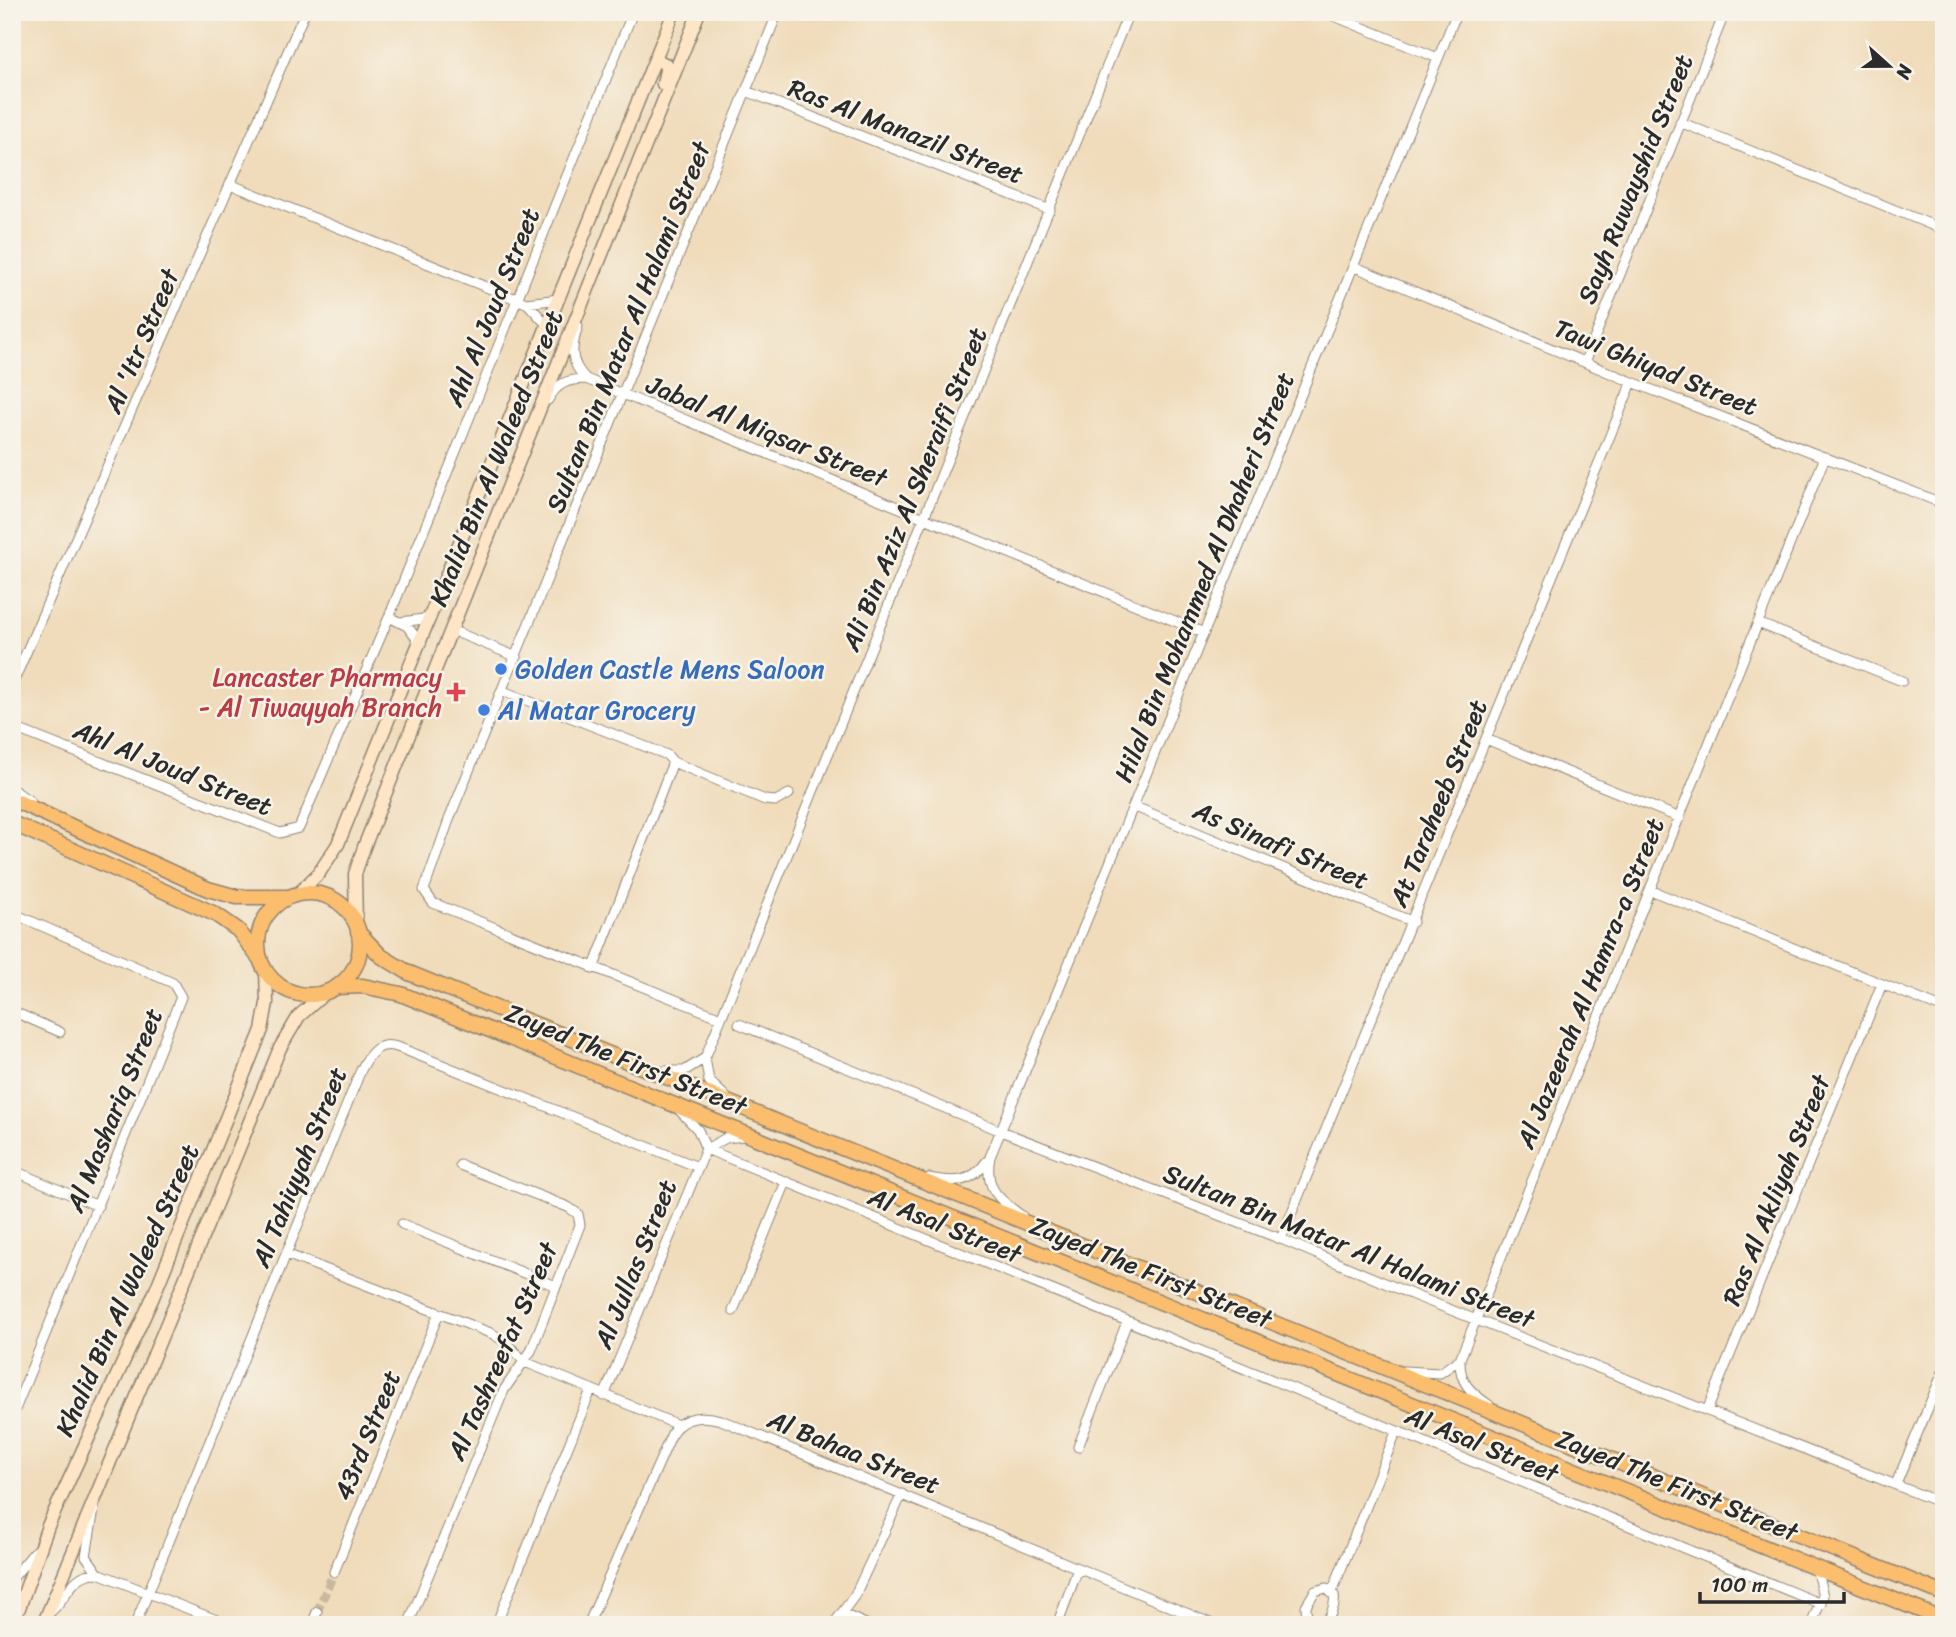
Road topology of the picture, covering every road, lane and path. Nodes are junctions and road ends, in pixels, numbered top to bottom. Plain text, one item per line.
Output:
1 (305, 12) edge
2 (634, 12) edge
3 (674, 12) edge
4 (699, 12) edge
5 (778, 12) edge
6 (1129, 12) edge
7 (1324, 12) edge
8 (1457, 12) edge
9 (1725, 12) edge
10 (1438, 58) junction
11 (655, 59) junction
12 (746, 91) junction
13 (665, 95) junction
14 (1680, 122) junction
15 (232, 185) junction
16 (1050, 210) junction
17 (1944, 230) edge
18 (1353, 266) junction
19 (560, 299) junction
20 (522, 301) junction
21 (582, 308) junction
22 (549, 328) junction
23 (1585, 362) junction
24 (586, 379) junction
25 (1632, 382) junction
26 (624, 394) junction
27 (531, 433) junction
28 (1825, 457) junction
29 (1944, 504) edge
30 (925, 518) junction
31 (389, 617) junction
32 (431, 618) junction
33 (401, 622) junction
34 (1758, 623) junction
35 (451, 630) junction
36 (1204, 633) junction
37 (421, 644) junction
38 (517, 657) junction
39 (1902, 681) dead end
40 (12, 685) edge
41 (503, 691) junction
42 (12, 727) edge
43 (1486, 738) junction
44 (673, 762) junction
45 (12, 789) edge
46 (789, 793) dead end
47 (12, 799) edge
48 (1133, 806) junction
49 (51, 816) junction
50 (1680, 818) junction
51 (12, 823) edge
52 (1650, 890) junction
53 (294, 896) junction
54 (12, 913) edge
55 (1413, 922) junction
56 (357, 929) junction
57 (264, 966) junction
58 (593, 969) junction
59 (1882, 984) junction
60 (332, 989) junction
61 (1944, 1009) edge
62 (12, 1011) edge
63 (721, 1018) junction
64 (739, 1024) dead end
65 (60, 1032) dead end
66 (705, 1058) junction
67 (644, 1068) junction
68 (673, 1104) junction
69 (744, 1110) junction
70 (1001, 1132) junction
71 (749, 1135) junction
72 (706, 1149) junction
73 (990, 1157) junction
74 (460, 1164) dead end
75 (698, 1167) junction
76 (14, 1174) edge
77 (904, 1174) junction
78 (786, 1182) junction
79 (98, 1206) junction
80 (401, 1224) dead end
81 (1038, 1228) junction
82 (1281, 1239) junction
83 (286, 1254) junction
84 (556, 1286) junction
85 (733, 1311) dead end
86 (439, 1313) junction
87 (1477, 1320) junction
88 (1127, 1322) junction
89 (1460, 1359) junction
90 (525, 1362) junction
91 (1383, 1368) junction
92 (1944, 1370) edge
93 (591, 1390) junction
94 (604, 1396) junction
95 (1707, 1411) junction
96 (12, 1417) edge
97 (1516, 1423) junction
98 (678, 1425) junction
99 (1396, 1432) junction
100 (1078, 1447) dead end
101 (1896, 1484) junction
102 (902, 1494) junction
103 (94, 1504) junction
104 (1944, 1504) edge
105 (41, 1543) junction
106 (1816, 1568) junction
107 (1078, 1569) junction
108 (334, 1572) tunnel mouth
109 (98, 1573) junction
110 (12, 1579) edge
111 (148, 1592) junction
112 (1332, 1592) junction
113 (1944, 1594) edge
114 (1821, 1604) junction
115 (317, 1612) tunnel mouth
116 (843, 1614) junction
117 (45, 1620) edge
118 (1304, 1620) edge
119 (1944, 1620) edge
120 (13, 1625) edge
121 (135, 1625) edge
122 (229, 1625) edge
123 (312, 1625) edge
124 (408, 1625) edge
125 (496, 1625) edge
126 (588, 1625) edge
127 (833, 1625) edge
128 (868, 1625) edge
129 (1057, 1625) edge
130 (1215, 1625) edge
131 (1317, 1625) edge
132 (1811, 1625) edge

1 - 15 street, Al 'Itr Street
2 - 20 street, Ahl Al Joud Street
3 - 11 street, Khalid Bin Al Waleed Street
4 - 13 street, Khalid Bin Al Waleed Street
5 - 12 street, Sultan Bin Matar Al Halami Street
6 - 16 street, Ali Bin Aziz Al Sheraifi Street
7 - 10 street
8 - 10 street, Hilal Bin Mohammed Al Dhaheri Street
9 - 14 street, Sayh Ruwayshid Street
10 - 18 street, Hilal Bin Mohammed Al Dhaheri Street
11 - 13 street
11 - 19 street, Khalid Bin Al Waleed Street
12 - 16 street, Ras Al Manazil Street
12 - 26 street, Sultan Bin Matar Al Halami Street
13 - 21 street, Khalid Bin Al Waleed Street
14 - 17 street
14 - 23 street, Sayh Ruwayshid Street
15 - 20 street
15 - 40 street, Al 'Itr Street
16 - 30 street, Ali Bin Aziz Al Sheraifi Street
18 - 23 street, Tawi Ghiyad Street
18 - 36 street, Hilal Bin Mohammed Al Dhaheri Street
19 - 20 street
19 - 22 street, Khalid Bin Al Waleed Street
20 - 22 street
20 - 31 street, Ahl Al Joud Street
21 - 24 street
21 - 27 street, Khalid Bin Al Waleed Street
22 - 32 street, Khalid Bin Al Waleed Street
23 - 25 street, Tawi Ghiyad Street
24 - 26 street, Jabal Al Miqsar Street
24 - 27 street
25 - 28 street, Tawi Ghiyad Street
25 - 43 street, At Taraheeb Street
26 - 30 street, Jabal Al Miqsar Street
26 - 38 street, Sultan Bin Matar Al Halami Street
27 - 35 street, Khalid Bin Al Waleed Street
28 - 29 street, Tawi Ghiyad Street
28 - 34 street, Al Jazeerah Al Hamra-a Street
30 - 36 street, Jabal Al Miqsar Street
30 - 63 street, Ali Bin Aziz Al Sheraifi Street
31 - 33 street
31 - 42 street, Ahl Al Joud Street
32 - 33 street
32 - 37 street, Khalid Bin Al Waleed Street
33 - 37 street
34 - 39 street
34 - 50 street, Al Jazeerah Al Hamra-a Street
35 - 38 street
35 - 56 street, Khalid Bin Al Waleed Street
36 - 48 street, Hilal Bin Mohammed Al Dhaheri Street
37 - 53 street, Khalid Bin Al Waleed Street
38 - 41 street, Sultan Bin Matar Al Halami Street
41 - 44 street
41 - 58 street, Sultan Bin Matar Al Halami Street
43 - 50 street
43 - 55 street, At Taraheeb Street
44 - 46 street
44 - 58 street
45 - 49 street
47 - 49 main road
48 - 55 street, As Sinafi Street
48 - 70 street, Hilal Bin Mohammed Al Dhaheri Street
49 - 53 main road
50 - 52 street, Al Jazeerah Al Hamra-a Street
51 - 57 main road
52 - 59 street
52 - 87 street, Al Jazeerah Al Hamra-a Street
53 - 56 main road
53 - 57 main road
54 - 79 street, Al Mashariq Street
55 - 82 street, At Taraheeb Street
56 - 60 main road
56 - 67 main road, Zayed The First Street
57 - 60 main road
57 - 105 street, Khalid Bin Al Waleed Street
58 - 63 street, Sultan Bin Matar Al Halami Street
59 - 61 street
59 - 95 street, Ras Al Akliyah Street
60 - 68 main road, Zayed The First Street
60 - 103 street, Khalid Bin Al Waleed Street
62 - 65 street
63 - 66 street, Ali Bin Aziz Al Sheraifi Street
64 - 70 street, Sultan Bin Matar Al Halami Street
66 - 67 street
66 - 69 street
67 - 69 main road, Zayed The First Street
68 - 71 main road, Zayed The First Street
68 - 72 street
69 - 77 main road, Zayed The First Street
70 - 73 street, Hilal Bin Mohammed Al Dhaheri Street
70 - 82 street, Sultan Bin Matar Al Halami Street
71 - 72 street
71 - 106 main road, Zayed The First Street
72 - 75 street, Al Jullas Street
72 - 78 street, Al Asal Street
73 - 77 street, Hilal Bin Mohammed Al Dhaheri Street
73 - 81 street, Hilal Bin Mohammed Al Dhaheri Street
74 - 84 street, Al Tashreefat Street
75 - 83 street, Al Tahiyyah Street
75 - 94 street, Al Jullas Street
76 - 79 street
77 - 81 main road, Zayed The First Street
78 - 85 street
78 - 88 street, Al Asal Street
79 - 96 street, Al Mashariq Street
80 - 84 street
81 - 91 main road, Zayed The First Street
82 - 87 street, Sultan Bin Matar Al Halami Street
83 - 86 street
83 - 111 street, Al Tahiyyah Street
84 - 90 street, Al Tashreefat Street
86 - 90 street
86 - 108 street, 43rd Street
87 - 89 street, Al Jazeerah Al Hamra-a Street
87 - 95 street, Sultan Bin Matar Al Halami Street
88 - 99 street, Al Asal Street
88 - 100 street
89 - 91 street
89 - 97 street
90 - 93 street
90 - 124 street, Al Tashreefat Street
91 - 97 main road, Zayed The First Street
92 - 101 street
93 - 94 street
93 - 125 street
94 - 98 street
95 - 101 street, Sultan Bin Matar Al Halami Street
97 - 113 main road, Zayed The First Street
98 - 102 street, Al Bahaa Street
98 - 126 street
99 - 112 street
99 - 114 street, Al Asal Street
101 - 104 street, Sultan Bin Matar Al Halami Street
102 - 107 street, Al Bahaa Street
102 - 116 street
103 - 109 street
103 - 117 street, Khalid Bin Al Waleed Street
105 - 110 street
105 - 120 street, Khalid Bin Al Waleed Street
106 - 114 street
106 - 119 main road, Zayed The First Street
107 - 129 street
107 - 130 street, Al Bahaa Street
109 - 111 street
109 - 117 street
111 - 121 street, Al Tahiyyah Street
111 - 122 street
112 - 118 street
112 - 131 street
114 - 132 street
115 - 123 street
116 - 127 street
116 - 128 street
118 - 131 street

